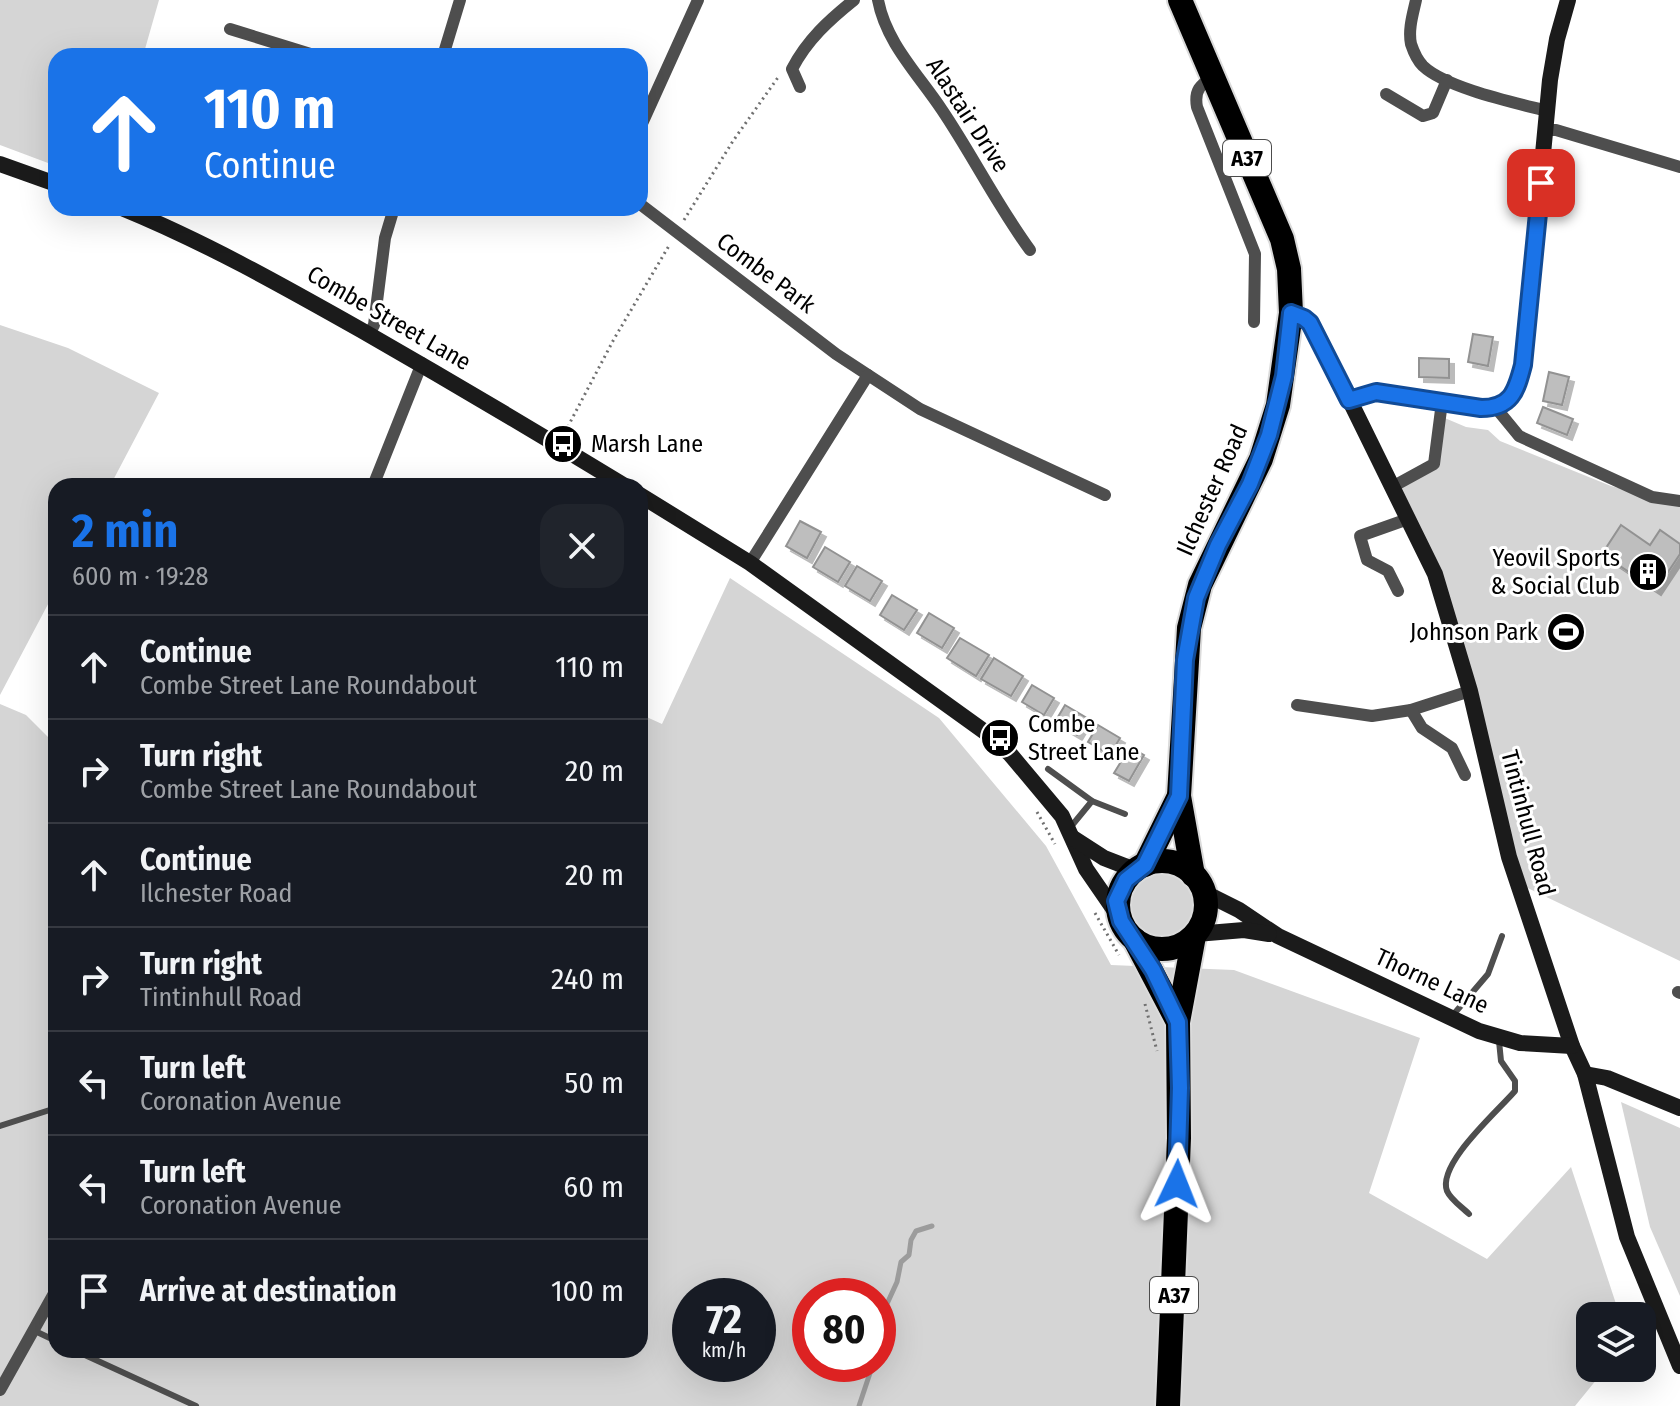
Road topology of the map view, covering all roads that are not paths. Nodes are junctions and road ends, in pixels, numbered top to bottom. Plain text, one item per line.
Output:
1 (460, 0) edge
2 (698, 0) edge
3 (854, 0) edge
4 (878, 0) edge
5 (1180, 0) edge
6 (1416, 0) edge
7 (1568, 0) edge
8 (230, 29) dead end
9 (291, 48) edge
10 (445, 48) edge
11 (1214, 76) junction
12 (1447, 80) junction
13 (800, 87) dead end
14 (1386, 94) dead end
15 (648, 110) edge
16 (1547, 111) junction
17 (1546, 130) junction
18 (0, 164) edge
19 (1680, 167) edge
20 (48, 181) edge
21 (648, 210) edge
22 (142, 216) edge
23 (392, 216) edge
24 (1030, 250) dead end
25 (1291, 313) junction
26 (1254, 322) dead end
27 (369, 334) junction
28 (422, 363) junction
29 (868, 375) junction
30 (1349, 400) junction
31 (1442, 402) junction
32 (1496, 408) junction
33 (376, 478) edge
34 (612, 478) edge
35 (1392, 487) junction
36 (1105, 495) dead end
37 (648, 500) edge
38 (1680, 501) edge
39 (1408, 519) junction
40 (750, 563) junction
41 (1398, 591) dead end
42 (1470, 691) junction
43 (1297, 705) dead end
44 (1411, 710) junction
45 (1048, 769) dead end
46 (1465, 775) dead end
47 (1179, 796) junction
48 (1092, 801) junction
49 (1125, 814) dead end
50 (1070, 835) junction
51 (1140, 868) junction
52 (1198, 883) junction
53 (1106, 912) junction
54 (1195, 935) junction
55 (1278, 936) junction
56 (1502, 936) dead end
57 (1135, 940) junction
58 (1451, 1018) junction
59 (1178, 1022) junction
60 (1499, 1037) junction
61 (1572, 1046) junction
62 (1585, 1074) junction
63 (1680, 1108) edge
64 (48, 1111) edge
65 (0, 1126) edge
66 (1469, 1214) dead end
67 (48, 1306) edge
68 (35, 1331) junction
69 (48, 1337) edge
70 (91, 1358) edge
71 (1680, 1366) edge
72 (0, 1390) edge
73 (196, 1406) edge
74 (1168, 1406) edge

1 - 10 street
2 - 15 street
3 - 13 street
4 - 24 street, Alastair Drive
5 - 11 highway, Ilchester Road / A37
6 - 12 street
7 - 16 street
8 - 9 street
11 - 25 highway, Ilchester Road / A37
11 - 26 street
12 - 14 street
12 - 16 street
16 - 17 street
17 - 19 street
17 - 32 street
18 - 20 street
21 - 29 street, Combe Park
22 - 27 street, Combe Street Lane
23 - 27 street
25 - 30 street, Tintinhull Road
25 - 47 highway, Ilchester Road / A37
27 - 28 street, Combe Street Lane
28 - 33 street
28 - 34 street, Combe Street Lane
29 - 36 street, Combe Park
29 - 40 street
30 - 31 street
30 - 35 street, Tintinhull Road
31 - 32 street
31 - 35 street
32 - 38 street
35 - 39 street, Tintinhull Road
37 - 40 street
39 - 41 street
39 - 42 street, Tintinhull Road
40 - 50 street
42 - 44 street
42 - 61 street, Tintinhull Road
43 - 44 street
44 - 46 street
45 - 48 lane
47 - 51 highway, Ilchester Road / A37
47 - 52 highway, Ilchester Road / A37
48 - 49 lane
48 - 50 lane
50 - 51 street
50 - 53 street
51 - 52 highway
51 - 53 highway, A37
52 - 54 highway, A37
52 - 55 street, Thorne Lane
53 - 57 highway, A37
54 - 55 street, Thorne Lane
54 - 57 highway
54 - 59 highway, A37
55 - 58 street, Thorne Lane
56 - 58 lane
57 - 59 highway, A37
58 - 60 street, Thorne Lane
59 - 74 highway, A37
60 - 61 street, Thorne Lane
60 - 66 lane
61 - 62 street, Tintinhull Road
62 - 63 street
62 - 71 street, Tintinhull Road
64 - 65 lane
67 - 68 street
68 - 69 lane
68 - 72 street
70 - 73 lane

